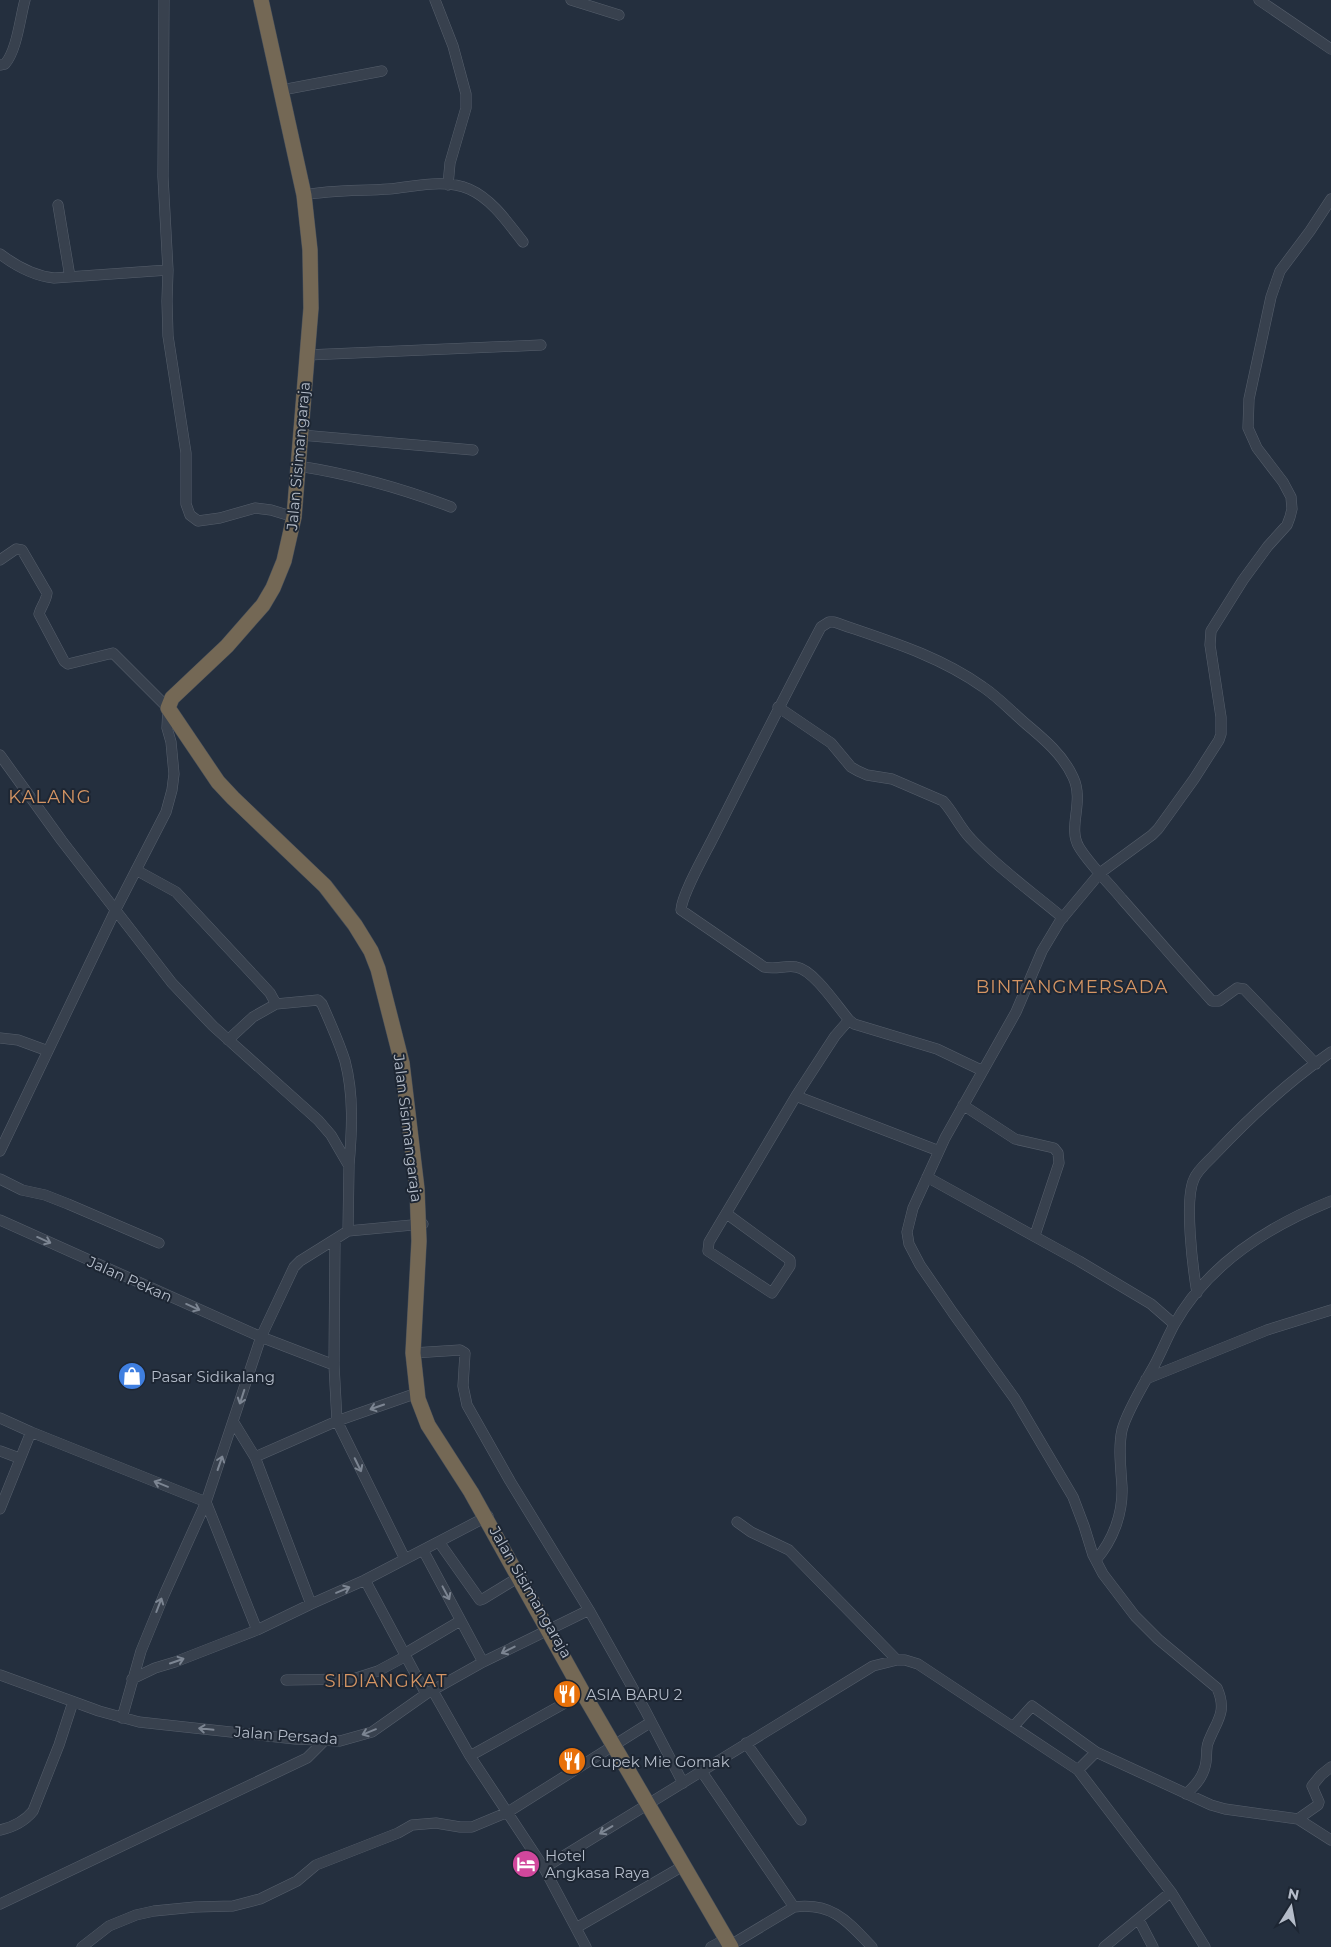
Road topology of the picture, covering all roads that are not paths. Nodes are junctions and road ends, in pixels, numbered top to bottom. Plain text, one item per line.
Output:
1 (25, 0) edge
2 (164, 0) edge
3 (261, 0) edge
4 (435, 0) edge
5 (572, 0) edge
6 (1259, 0) edge
7 (619, 15) dead end
8 (1331, 49) edge
9 (0, 64) edge
10 (382, 71) dead end
11 (282, 90) junction
12 (448, 185) junction
13 (304, 195) junction
14 (1331, 199) edge
15 (58, 205) dead end
16 (523, 242) dead end
17 (0, 254) edge
18 (168, 270) junction
19 (70, 277) junction
20 (541, 346) dead end
21 (307, 355) junction
22 (301, 435) junction
23 (473, 450) dead end
24 (298, 466) junction
25 (451, 507) dead end
26 (294, 516) junction
27 (0, 560) edge
28 (778, 707) junction
29 (168, 708) junction
30 (0, 755) edge
31 (136, 870) junction
32 (1100, 873) junction
33 (116, 909) junction
34 (1063, 918) junction
35 (276, 1004) junction
36 (849, 1020) junction
37 (0, 1038) edge
38 (228, 1040) junction
39 (48, 1051) junction
40 (1329, 1057) edge
41 (1316, 1064) junction
42 (983, 1071) junction
43 (796, 1096) junction
44 (963, 1105) junction
45 (939, 1151) junction
46 (0, 1152) edge
47 (349, 1166) junction
48 (927, 1177) junction
49 (0, 1179) edge
50 (1331, 1201) edge
51 (727, 1214) junction
52 (0, 1220) edge
53 (419, 1221) junction
54 (348, 1231) junction
55 (1035, 1235) junction
56 (335, 1239) junction
57 (158, 1243) dead end
58 (1197, 1293) junction
59 (1331, 1310) edge
60 (1174, 1324) junction
61 (261, 1337) junction
62 (414, 1353) junction
63 (334, 1366) junction
64 (1146, 1379) junction
65 (417, 1393) junction
66 (0, 1418) edge
67 (337, 1421) junction
68 (234, 1423) junction
69 (30, 1432) junction
70 (0, 1451) edge
71 (255, 1457) junction
72 (19, 1458) junction
73 (206, 1502) junction
74 (0, 1509) edge
75 (487, 1516) junction
76 (737, 1522) dead end
77 (439, 1542) junction
78 (422, 1550) junction
79 (405, 1559) junction
80 (1096, 1560) junction
81 (519, 1577) junction
82 (365, 1580) junction
83 (311, 1604) junction
84 (589, 1610) junction
85 (460, 1621) junction
86 (550, 1628) junction
87 (258, 1630) junction
88 (142, 1651) junction
89 (405, 1655) junction
90 (897, 1660) junction
91 (483, 1662) junction
92 (155, 1668) junction
93 (0, 1675) edge
94 (132, 1679) junction
95 (286, 1680) dead end
96 (430, 1692) junction
97 (583, 1693) junction
98 (73, 1702) junction
99 (122, 1718) junction
100 (651, 1722) junction
101 (1013, 1727) junction
102 (295, 1739) junction
103 (324, 1741) junction
104 (746, 1743) junction
105 (616, 1745) junction
106 (1096, 1752) junction
107 (470, 1756) junction
108 (307, 1758) junction
109 (1331, 1767) edge
110 (1078, 1770) junction
111 (702, 1772) junction
112 (683, 1784) junction
113 (1186, 1794) junction
114 (650, 1804) junction
115 (508, 1812) junction
116 (1298, 1819) junction
117 (801, 1820) dead end
118 (0, 1830) edge
119 (1331, 1840) edge
120 (683, 1866) junction
121 (544, 1868) junction
122 (1171, 1892) junction
123 (0, 1904) edge
124 (794, 1907) junction
125 (1139, 1920) junction
126 (576, 1928) junction
127 (732, 1944) edge
128 (82, 1947) edge
129 (586, 1947) edge
130 (711, 1947) edge
131 (872, 1947) edge
132 (1104, 1947) edge
133 (1153, 1947) edge
134 (1205, 1947) edge

1 - 9 street
2 - 18 street
3 - 11 highway, Jalan Sisimangaraja
4 - 12 street
5 - 7 street
6 - 8 street
10 - 11 street
11 - 13 highway, Jalan Sisimangaraja
12 - 13 street
12 - 16 street
13 - 21 highway, Jalan Sisimangaraja
14 - 32 street
15 - 19 street
17 - 19 street
18 - 19 street
18 - 26 street
20 - 21 street
21 - 22 highway, Jalan Sisimangaraja
22 - 23 street
22 - 24 highway, Jalan Sisimangaraja
24 - 25 street
24 - 26 highway, Jalan Sisimangaraja
26 - 29 highway, Jalan Sisimangaraja
27 - 29 street
28 - 32 street
28 - 34 street
28 - 36 street
29 - 31 street
29 - 53 highway, Jalan Sisimangaraja
30 - 33 street
31 - 33 street
31 - 35 street
32 - 34 street
32 - 41 street
33 - 38 street
33 - 39 street
34 - 42 street
35 - 38 street
35 - 47 street
36 - 42 street
36 - 43 street
37 - 39 street
38 - 47 street
39 - 46 street
40 - 41 street
41 - 58 street
42 - 44 street
43 - 45 street
43 - 51 street
44 - 45 street
44 - 55 street
45 - 48 street
47 - 54 street
48 - 55 street
48 - 80 street
49 - 57 street
50 - 58 street
51 - 51 street
52 -> 61 street, Jalan Pekan
53 - 54 street
53 - 62 highway, Jalan Sisimangaraja
54 - 56 street
55 - 60 street
56 - 61 street
56 - 63 street
58 - 60 street
59 - 64 street
60 - 64 street
61 - 63 street, Jalan Pekan
61 -> 68 street
62 - 65 highway, Jalan Sisimangaraja
62 - 75 highway, Jalan Sisimangaraja
62 - 84 street
63 - 67 street
64 - 80 street
65 -> 67 street
65 - 75 highway, Jalan Sisimangaraja
66 - 69 street
67 - 71 street
67 -> 79 street
68 - 71 street
73 -> 68 street
69 - 72 street
73 -> 69 street
70 - 72 street
71 - 83 street
72 - 74 street
73 - 87 street
88 -> 73 street
75 - 77 street
75 - 81 highway, Jalan Sisimangaraja
75 - 86 highway, Jalan Sisimangaraja
76 - 90 street
77 - 78 street
77 - 81 street
78 - 79 street
78 -> 85 street
79 - 82 street
80 - 113 street
81 - 86 highway, Jalan Sisimangaraja
83 -> 82 street
82 - 89 street
83 - 87 street
84 - 86 street, Jalan Persada
84 - 100 street
85 - 89 street
85 - 91 street
86 -> 91 street, Jalan Persada
86 - 97 highway, Jalan Sisimangaraja
86 - 105 highway, Jalan Sisimangaraja
92 -> 87 street
88 - 92 street
88 - 94 street
89 - 95 street
89 - 96 street
90 - 101 street
90 - 104 street
91 - 96 street, Jalan Persada
92 - 94 street
93 - 98 street, Jalan Persada
94 - 99 street
96 -> 103 street, Jalan Persada
96 - 107 street
97 - 105 highway, Jalan Sisimangaraja
97 - 107 street
98 - 99 street, Jalan Persada
98 - 118 street
102 -> 99 street, Jalan Persada
100 - 105 street
100 - 112 street
101 - 106 street
101 - 110 street
102 - 103 street, Jalan Persada
102 - 108 street
103 - 108 street
104 - 111 street
104 - 117 street
105 - 114 highway, Jalan Sisimangaraja
105 - 115 street
106 - 110 street
106 - 113 street
107 - 115 street
108 - 123 street
109 - 116 street
110 - 122 street
111 - 112 street
111 - 124 street
112 - 114 street
113 - 116 street
114 - 120 highway, Jalan Sisimangaraja
114 -> 121 street
114 - 127 highway, Jalan Sisimangaraja
115 - 121 street
115 - 128 street
116 - 119 street
120 - 126 street
120 - 127 highway, Jalan Sisimangaraja
121 - 126 street
122 - 125 street
122 - 134 street
124 - 127 street
124 - 131 street
125 - 132 street
125 - 133 street
126 - 129 street
127 - 130 street

